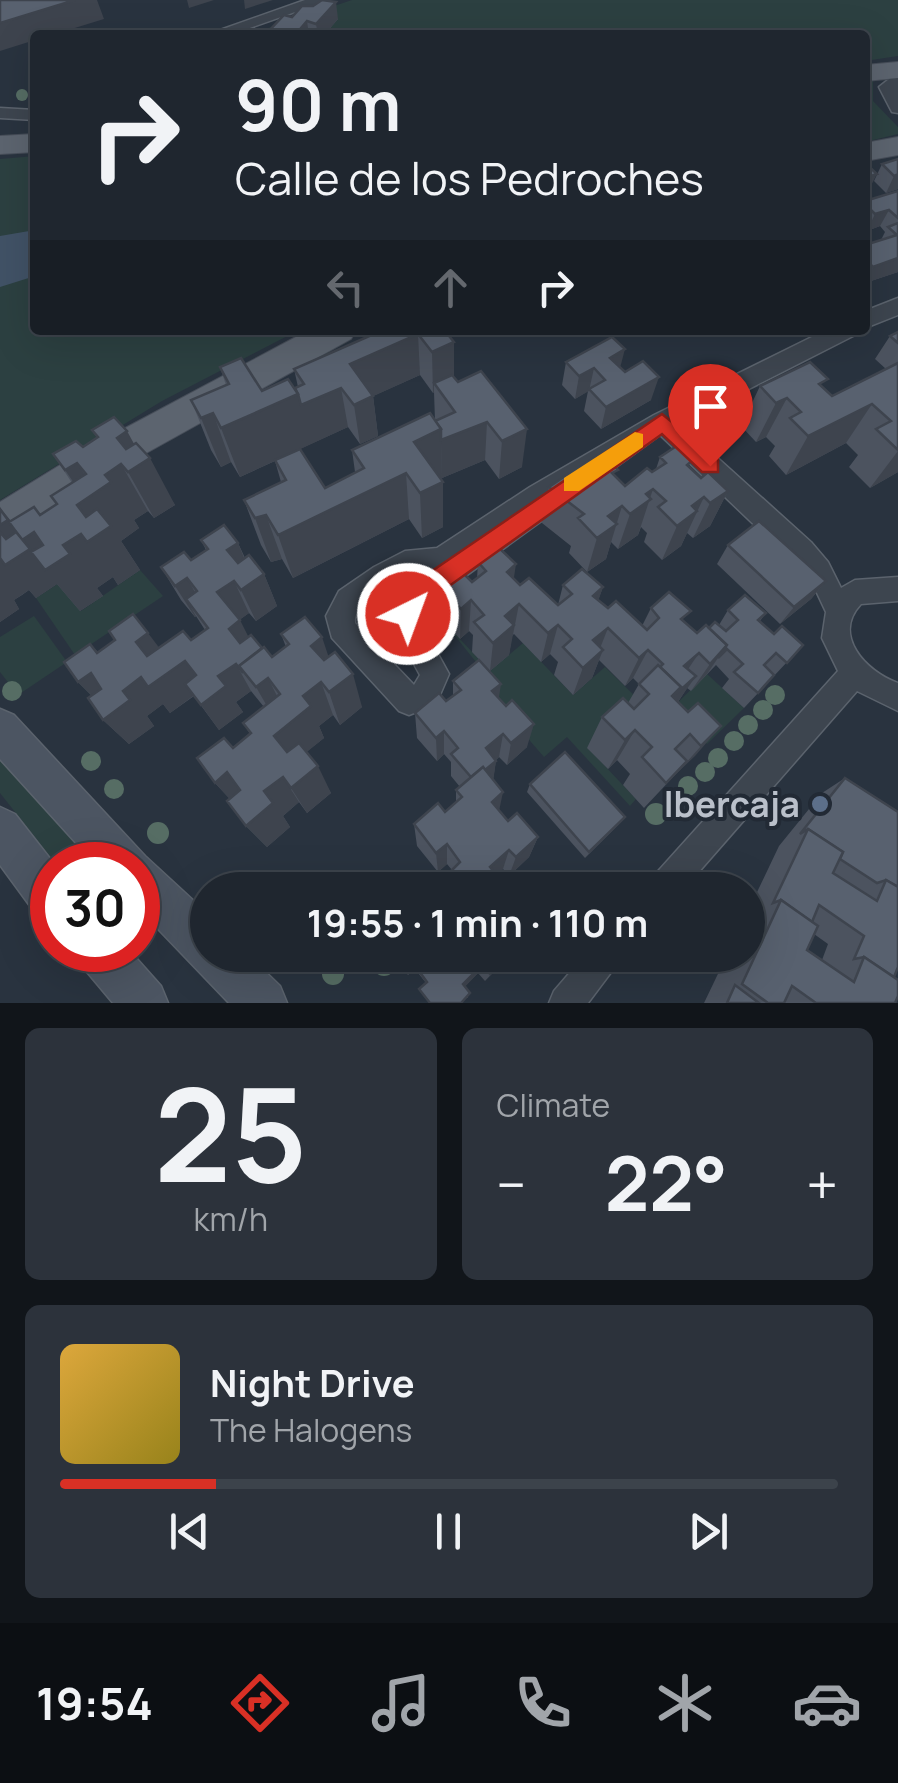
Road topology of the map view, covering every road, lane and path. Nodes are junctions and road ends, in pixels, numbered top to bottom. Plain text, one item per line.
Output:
1 (321, 0) edge
2 (229, 30) edge
3 (898, 70) edge
4 (870, 73) edge
5 (898, 77) edge
6 (898, 108) edge
7 (0, 113) edge
8 (30, 115) edge
9 (898, 146) edge
10 (870, 151) edge
11 (898, 306) edge
12 (870, 318) edge
13 (331, 335) edge
14 (835, 335) edge
15 (656, 426) junction
16 (0, 523) edge
17 (898, 589) edge
18 (838, 610) junction
19 (855, 673) junction
20 (898, 697) edge
21 (0, 729) edge
22 (0, 829) edge
23 (105, 842) edge
24 (30, 869) edge
25 (678, 872) edge
26 (160, 899) edge
27 (190, 929) edge
28 (117, 972) edge
29 (231, 972) edge
30 (592, 972) edge
31 (144, 1003) edge
32 (263, 1003) edge
33 (566, 1003) edge

1 - 2 street
3 - 4 main road
5 - 6 street
7 - 8 street
9 - 10 main road
11 - 12 street
13 - 16 main road
14 - 15 street
15 - 15 street
15 - 18 street
17 - 18 street
18 - 19 street
19 - 20 street
19 - 25 street
21 - 23 main road
22 - 24 main road
26 - 27 main road
28 - 31 main road
29 - 32 main road
30 - 33 street

